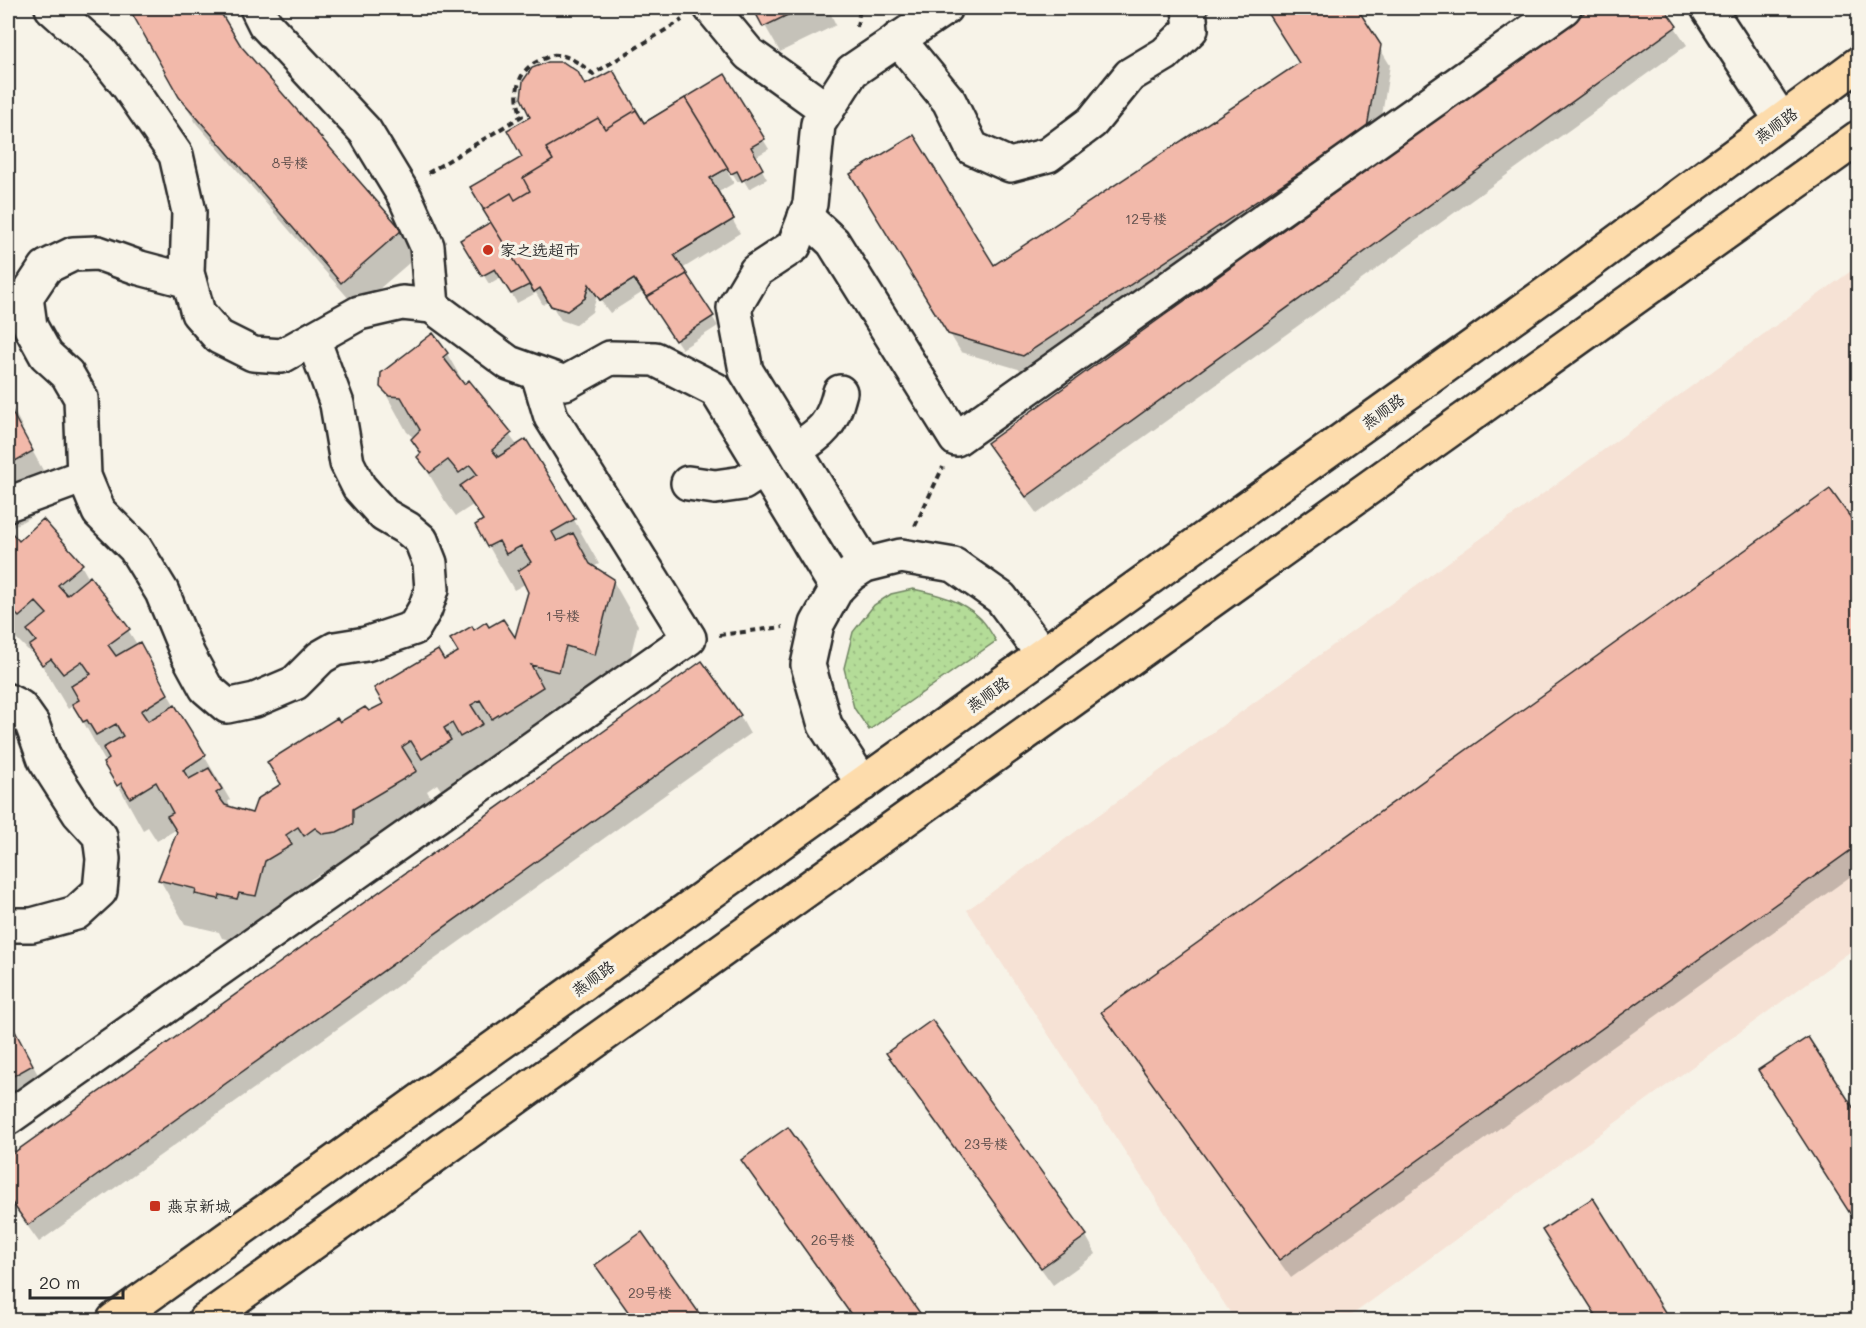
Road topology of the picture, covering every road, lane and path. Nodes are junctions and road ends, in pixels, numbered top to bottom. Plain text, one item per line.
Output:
1 (52, 8) edge
2 (257, 8) edge
3 (945, 8) edge
4 (1190, 8) edge
5 (1564, 8) edge
6 (1715, 13) edge
7 (697, 14) edge
8 (898, 39) junction
9 (1858, 65) edge
10 (827, 110) junction
11 (1782, 121) junction
12 (1858, 138) edge
13 (401, 189) junction
14 (805, 216) junction
15 (189, 281) junction
16 (432, 306) junction
17 (19, 315) edge
18 (313, 339) junction
19 (746, 371) junction
20 (538, 374) junction
21 (716, 390) junction
22 (840, 392) dead end
23 (956, 439) junction
24 (795, 450) junction
25 (764, 469) junction
26 (84, 476) junction
27 (688, 483) dead end
28 (8, 504) edge
29 (901, 556) junction
30 (865, 565) junction
31 (837, 588) junction
32 (817, 624) junction
33 (689, 638) junction
34 (1043, 655) junction
35 (8, 701) edge
36 (863, 784) junction
37 (8, 925) edge
38 (8, 1118) edge
39 (114, 1320) edge
40 (205, 1320) edge

1 - 15 lane
2 - 13 lane
3 - 8 lane
4 - 8 lane
5 - 23 lane
6 - 11 lane
7 - 10 lane
7 - 13 path
8 - 10 lane
9 - 11 main road, 燕顺路
10 - 14 lane
11 - 34 main road, 燕顺路
12 - 40 main road
13 - 16 lane
14 - 19 lane
14 - 23 lane
15 - 17 lane
15 - 18 lane
16 - 18 lane
16 - 20 lane
17 - 26 lane
18 - 26 lane
19 - 21 lane
19 - 24 lane
20 - 21 lane
20 - 33 lane
21 - 25 lane
22 - 24 lane
23 - 29 path
24 - 30 lane
25 - 27 lane
25 - 31 lane
26 - 28 lane
29 - 30 lane
29 - 34 lane
30 - 31 lane
31 - 32 lane
32 - 33 path
32 - 36 lane
33 - 38 lane
34 - 36 main road, 燕顺路
35 - 37 lane
36 - 39 main road, 燕顺路

